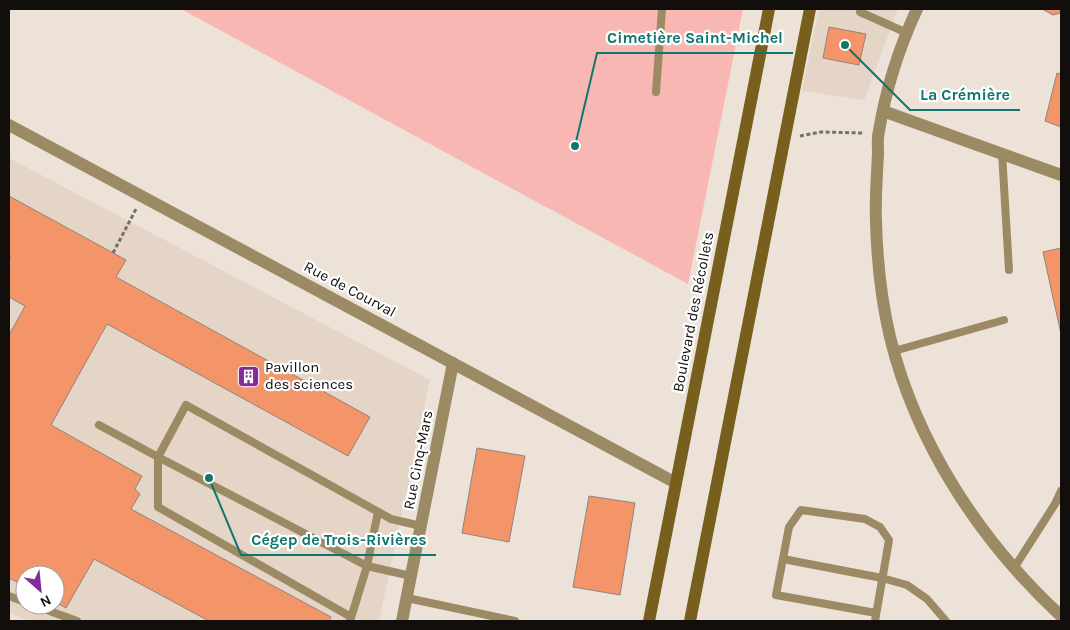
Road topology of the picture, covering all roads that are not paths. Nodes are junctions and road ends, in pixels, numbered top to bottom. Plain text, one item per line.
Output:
1 (662, 9) edge
2 (769, 9) edge
3 (810, 9) edge
4 (862, 9) edge
5 (917, 9) edge
6 (907, 33) junction
7 (656, 92) dead end
8 (883, 111) junction
9 (9, 125) edge
10 (1002, 153) junction
11 (1061, 175) edge
12 (1009, 270) dead end
13 (1004, 320) dead end
14 (894, 351) junction
15 (453, 363) junction
16 (98, 425) dead end
17 (158, 457) junction
18 (676, 483) junction
19 (1061, 491) edge
20 (378, 512) junction
21 (421, 526) junction
22 (783, 559) junction
23 (367, 566) junction
24 (1014, 568) junction
25 (411, 576) junction
26 (882, 578) junction
27 (407, 598) junction
28 (876, 613) junction
29 (1060, 613) edge
30 (60, 615) edge
31 (351, 619) edge
32 (942, 619) edge
33 (77, 621) edge
34 (402, 621) edge
35 (515, 621) edge
36 (649, 621) edge
37 (690, 621) edge
38 (875, 621) edge

1 - 7 lane
2 - 18 main road, Boulevard des Récollets
3 - 37 main road
4 - 6 lane
5 - 6 street
6 - 8 street
8 - 10 street
8 - 14 street
9 - 15 street, Rue de Courval
10 - 11 street
10 - 12 lane
13 - 14 lane
14 - 24 street
15 - 18 street, Rue de Courval
15 - 21 street, Rue Cinq-Mars
16 - 17 lane
17 - 20 lane
17 - 23 lane
17 - 31 lane
18 - 36 main road, Boulevard des Récollets
19 - 24 lane
20 - 21 lane
20 - 23 lane
21 - 25 street, Rue Cinq-Mars
22 - 26 lane
22 - 26 lane
22 - 28 lane
23 - 25 lane
23 - 31 lane
24 - 29 street
25 - 27 street, Rue Cinq-Mars
26 - 28 lane
26 - 32 lane
27 - 34 street, Rue Cinq-Mars
27 - 35 lane
28 - 38 lane
30 - 33 lane

